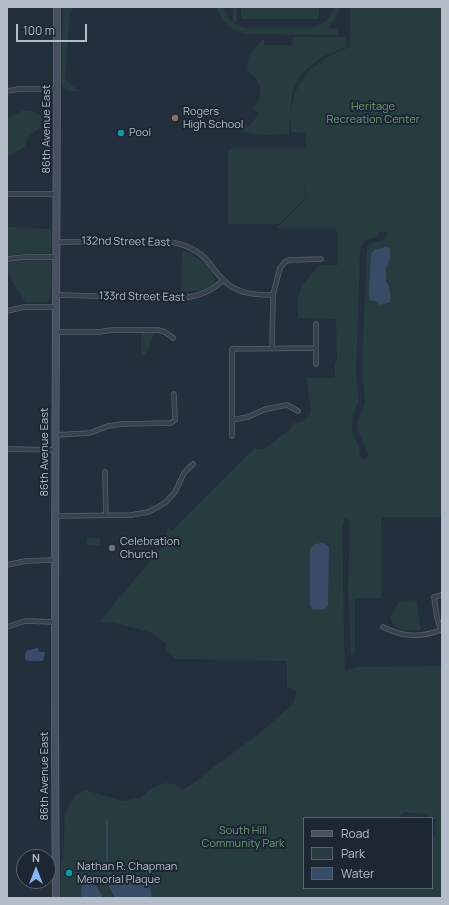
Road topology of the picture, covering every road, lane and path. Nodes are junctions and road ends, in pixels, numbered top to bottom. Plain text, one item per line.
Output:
1 (57, 7) edge
2 (57, 89) junction
3 (7, 92) edge
4 (7, 194) edge
5 (57, 194) junction
6 (57, 242) junction
7 (56, 257) junction
8 (7, 259) edge
9 (321, 259) dead end
10 (223, 280) junction
11 (273, 294) junction
12 (56, 295) junction
13 (56, 307) junction
14 (7, 311) edge
15 (316, 324) dead end
16 (56, 332) junction
17 (173, 338) dead end
18 (316, 348) junction
19 (272, 349) junction
20 (316, 364) dead end
21 (174, 394) dead end
22 (298, 411) dead end
23 (232, 420) junction
24 (55, 435) junction
25 (232, 436) dead end
26 (7, 449) edge
27 (55, 450) junction
28 (193, 464) dead end
29 (105, 472) dead end
30 (106, 515) junction
31 (55, 516) junction
32 (55, 560) junction
33 (7, 565) edge
34 (442, 595) edge
35 (55, 622) junction
36 (7, 627) edge
37 (383, 627) dead end
38 (56, 898) edge

1 - 2 street, 86th Avenue East
2 - 3 street
2 - 5 street, 86th Avenue East
4 - 5 street
5 - 6 street, 86th Avenue East
6 - 7 street, 86th Avenue East
6 - 10 street, 132nd Street East
7 - 8 street
7 - 12 street, 86th Avenue East
9 - 11 street
10 - 11 street, 132nd Street East
10 - 12 street, 133rd Street East
11 - 19 street
12 - 13 street, 86th Avenue East
13 - 14 street
13 - 16 street, 86th Avenue East
15 - 18 street
16 - 17 street
16 - 24 street, 86th Avenue East
18 - 19 street
18 - 20 street
19 - 23 street
21 - 24 street
22 - 23 street
23 - 25 street
24 - 27 street, 86th Avenue East
26 - 27 street
27 - 31 street, 86th Avenue East
28 - 30 street
29 - 30 street
30 - 31 street
31 - 32 street, 86th Avenue East
32 - 33 street
32 - 35 street, 86th Avenue East
34 - 37 street
35 - 36 street
35 - 38 street, 86th Avenue East

